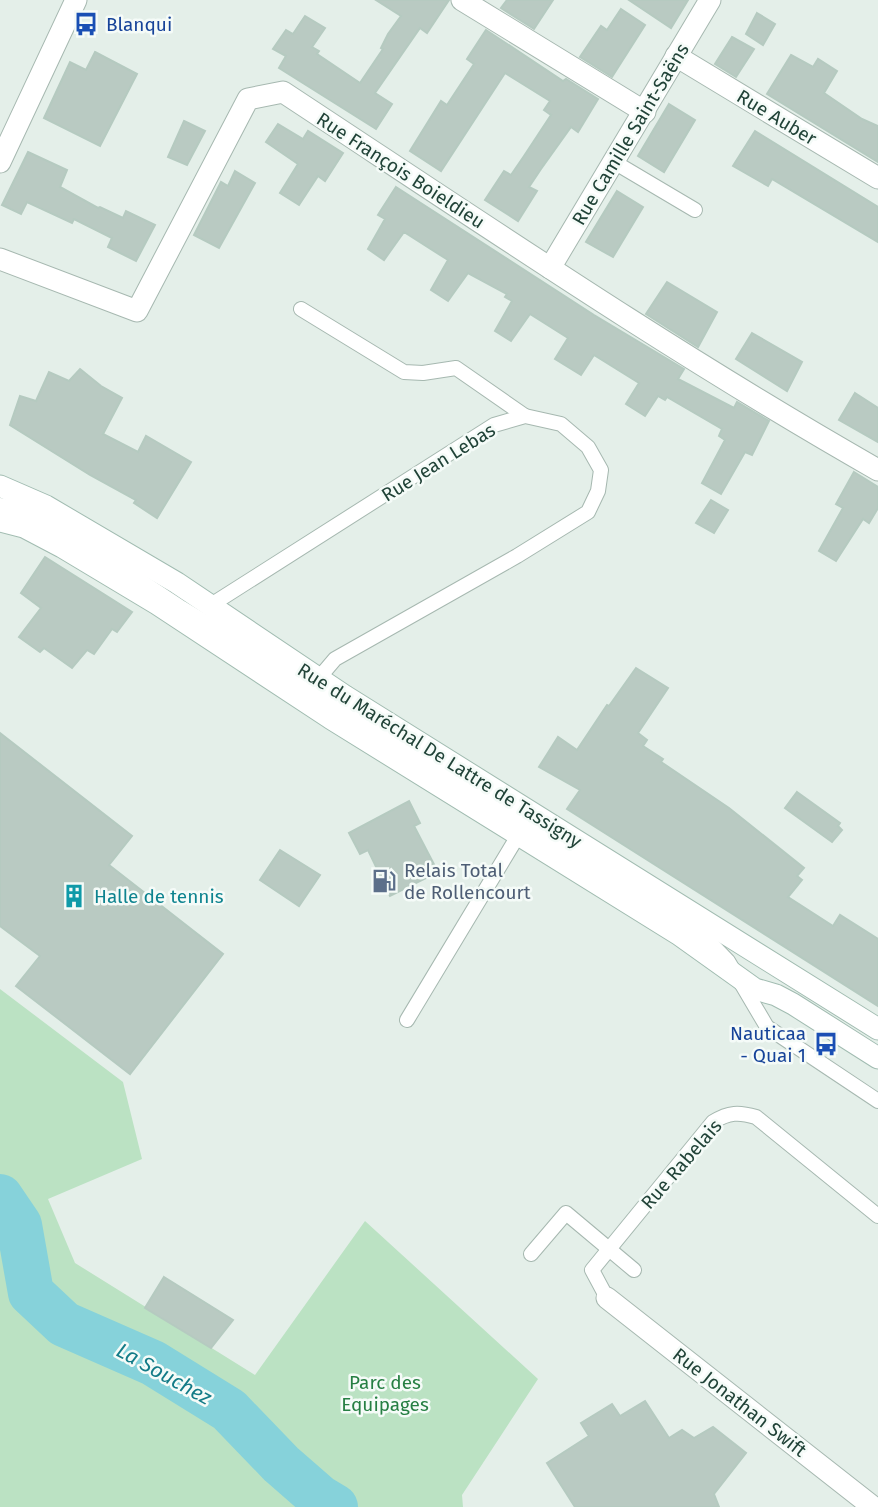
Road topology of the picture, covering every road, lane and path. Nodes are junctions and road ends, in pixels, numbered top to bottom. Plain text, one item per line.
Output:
1 (76, 0) edge
2 (462, 0) edge
3 (710, 0) edge
4 (676, 56) junction
5 (645, 112) junction
6 (0, 162) edge
7 (614, 162) junction
8 (878, 177) edge
9 (695, 211) dead end
10 (0, 259) edge
11 (550, 268) junction
12 (301, 309) dead end
13 (525, 416) junction
14 (878, 470) edge
15 (0, 486) edge
16 (0, 505) edge
17 (0, 521) edge
18 (211, 605) junction
19 (318, 679) junction
20 (519, 834) junction
21 (737, 977) junction
22 (407, 1020) dead end
23 (878, 1029) edge
24 (878, 1058) edge
25 (878, 1101) edge
26 (878, 1216) edge
27 (610, 1248) junction
28 (531, 1254) dead end
29 (634, 1270) dead end
30 (607, 1298) joint
31 (873, 1507) edge

1 - 6 street
2 - 5 street
3 - 4 street, Rue Camille Saint-Saëns
4 - 5 street, Rue Camille Saint-Saëns
4 - 8 street, Rue Auber
5 - 7 street, Rue Camille Saint-Saëns
7 - 9 lane
7 - 11 street, Rue Camille Saint-Saëns
10 - 11 street, Rue François Boieldieu
11 - 14 street, Rue François Boieldieu
12 - 13 lane
13 - 18 lane, Rue Jean Lebas
13 - 19 lane, Rue Jean Lebas
15 - 18 street, Rue du Maréchal De Lattre de Tassigny
16 - 21 lane
17 - 20 street, Rue du Maréchal De Lattre de Tassigny
18 - 19 street, Rue du Maréchal De Lattre de Tassigny
19 - 23 street, Rue du Maréchal De Lattre de Tassigny
20 - 21 street, Rue du Maréchal De Lattre de Tassigny
20 - 22 lane
21 - 24 street, Rue du Maréchal De Lattre de Tassigny
21 - 25 lane
26 - 27 lane, Rue Rabelais
27 - 28 lane
27 - 29 lane
27 - 30 lane, Rue Rabelais
30 - 31 street, Rue Jonathan Swift

